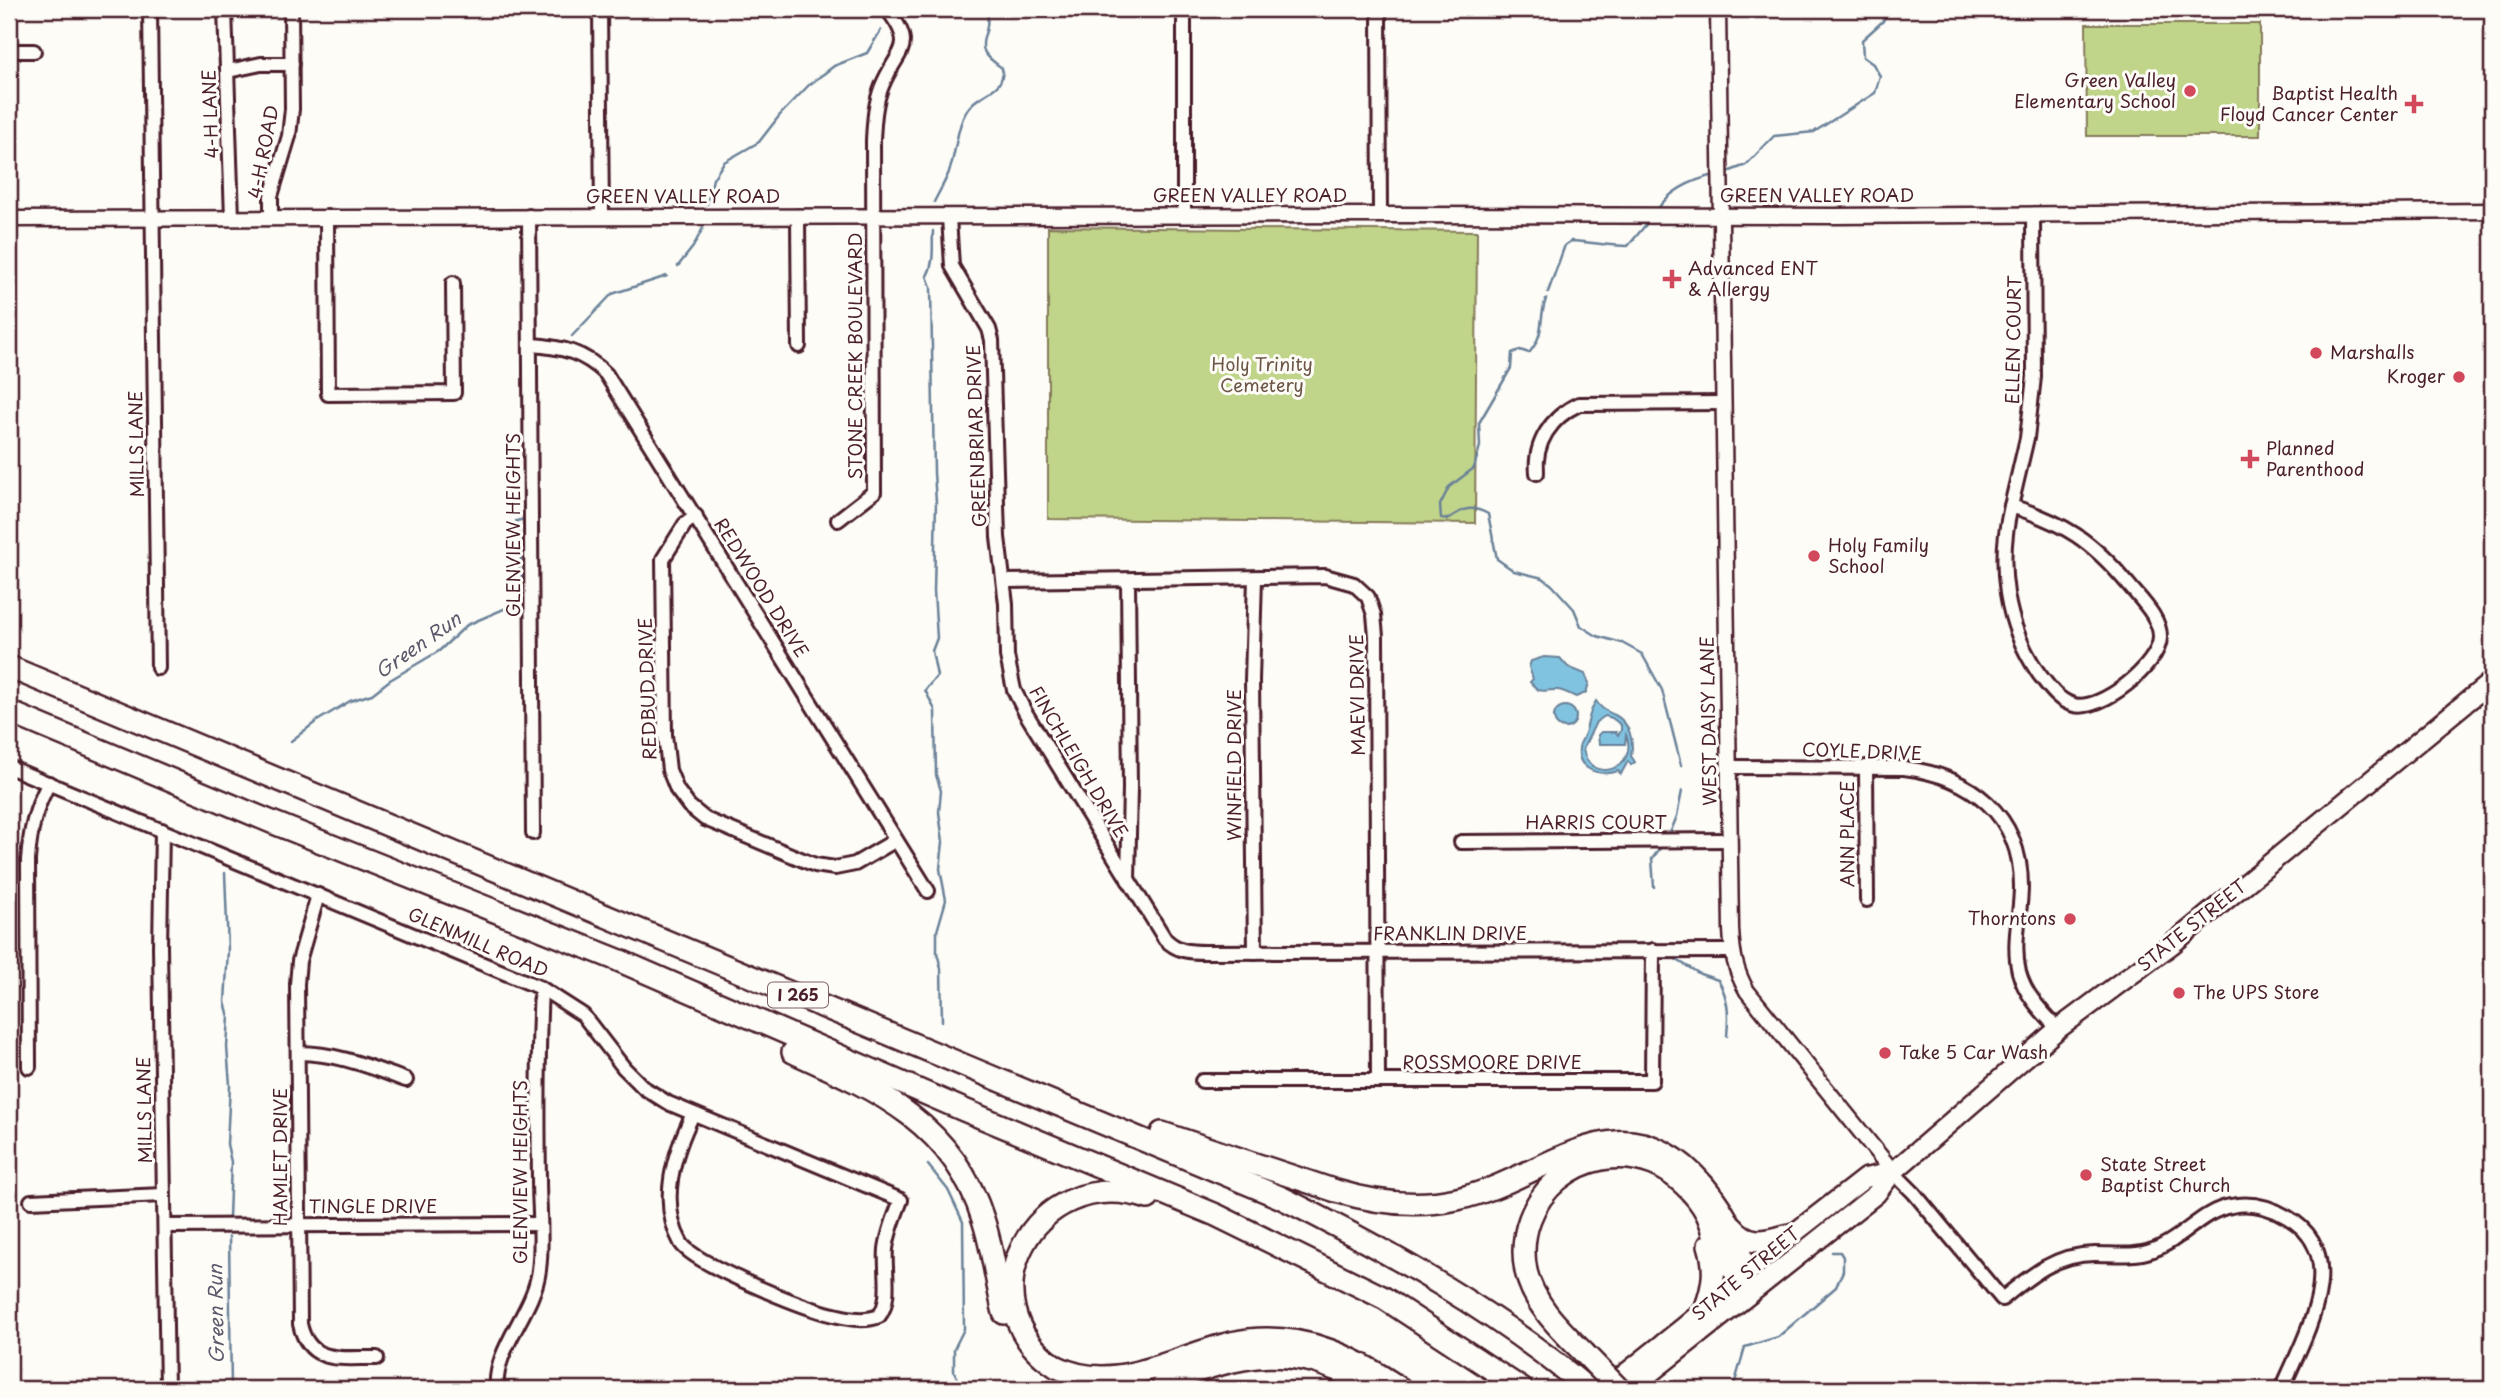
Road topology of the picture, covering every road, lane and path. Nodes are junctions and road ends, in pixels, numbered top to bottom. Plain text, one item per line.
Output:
1 (150, 9) edge
2 (225, 9) edge
3 (291, 9) edge
4 (600, 9) edge
5 (887, 9) edge
6 (1184, 9) edge
7 (1379, 9) edge
8 (1718, 9) edge
9 (9, 51) edge
10 (34, 51) dead end
11 (292, 64) junction
12 (228, 71) junction
13 (2492, 211) edge
14 (1184, 215) junction
15 (1380, 215) junction
16 (2033, 215) junction
17 (529, 216) junction
18 (602, 216) junction
19 (799, 216) junction
20 (1720, 216) junction
21 (327, 217) junction
22 (873, 217) junction
23 (949, 217) junction
24 (153, 218) junction
25 (232, 218) junction
26 (271, 218) junction
27 (9, 219) edge
28 (453, 283) dead end
29 (531, 345) junction
30 (799, 346) dead end
31 (1724, 403) junction
32 (1537, 473) dead end
33 (2011, 506) junction
34 (696, 516) junction
35 (838, 520) dead end
36 (1255, 578) junction
37 (1004, 581) junction
38 (1128, 581) junction
39 (9, 667) edge
40 (158, 668) dead end
41 (2492, 681) edge
42 (9, 712) edge
43 (9, 767) edge
44 (1729, 767) junction
45 (1866, 767) junction
46 (49, 783) junction
47 (162, 830) junction
48 (533, 833) dead end
49 (896, 840) junction
50 (1730, 840) junction
51 (1461, 842) dead end
52 (1128, 880) junction
53 (928, 891) dead end
54 (318, 895) junction
55 (1867, 900) dead end
56 (539, 929) junction
57 (1171, 944) joint
58 (1653, 950) junction
59 (1732, 951) junction
60 (1255, 952) junction
61 (1378, 953) junction
62 (541, 988) junction
63 (2058, 1029) junction
64 (298, 1054) junction
65 (957, 1062) junction
66 (29, 1067) dead end
67 (406, 1080) dead end
68 (1378, 1080) junction
69 (1202, 1081) dead end
70 (693, 1114) junction
71 (1893, 1172) junction
72 (163, 1195) junction
73 (1696, 1199) junction
74 (31, 1201) dead end
75 (1719, 1207) junction
76 (540, 1224) junction
77 (299, 1225) junction
78 (165, 1226) junction
79 (1793, 1234) junction
80 (1275, 1242) junction
81 (1748, 1284) junction
82 (1706, 1307) junction
83 (377, 1357) dead end
84 (167, 1389) edge
85 (497, 1389) edge
86 (1075, 1389) edge
87 (1145, 1389) edge
88 (1369, 1389) edge
89 (1401, 1389) edge
90 (1522, 1389) edge
91 (1588, 1389) edge
92 (1606, 1389) edge
93 (1619, 1389) edge
94 (1630, 1389) edge
95 (2282, 1389) edge

1 - 24 street, MILLS LANE
2 - 12 street, 4-H LANE
3 - 11 street, 4-H ROAD
4 - 18 street
5 - 22 street
6 - 14 street
7 - 15 street
8 - 20 street, WEST DAISY LANE
9 - 10 street
11 - 12 street
11 - 26 street, 4-H ROAD
12 - 25 street, 4-H LANE
13 - 16 street, GREEN VALLEY ROAD
14 - 15 street, GREEN VALLEY ROAD
14 - 23 street, GREEN VALLEY ROAD
15 - 20 street, GREEN VALLEY ROAD
16 - 20 street, GREEN VALLEY ROAD
16 - 33 street, ELLEN COURT
17 - 18 street, GREEN VALLEY ROAD
17 - 21 street, GREEN VALLEY ROAD
17 - 29 street, GLENVIEW HEIGHTS
18 - 19 street, GREEN VALLEY ROAD
19 - 22 street, GREEN VALLEY ROAD
19 - 30 street
20 - 31 street, WEST DAISY LANE
21 - 26 street, GREEN VALLEY ROAD
21 - 28 street
22 - 23 street, GREEN VALLEY ROAD
22 - 35 street, STONE CREEK BOULEVARD
23 - 37 street, GREENBRIAR DRIVE
24 - 25 street, GREEN VALLEY ROAD
24 - 27 street, GREEN VALLEY ROAD
24 - 40 street, MILLS LANE
25 - 26 street, GREEN VALLEY ROAD
29 - 34 street, REDWOOD DRIVE
29 - 48 street, GLENVIEW HEIGHTS
31 - 32 street
31 - 44 street, WEST DAISY LANE
33 - 33 street, ELLEN COURT
34 - 49 street, REDWOOD DRIVE
34 - 49 street, REDBUD DRIVE
36 - 38 street, MAEVI DRIVE
36 - 60 street, WINFIELD DRIVE
36 - 61 street, MAEVI DRIVE
37 - 38 street, MAEVI DRIVE
37 - 52 street, FINCHLEIGH DRIVE
38 - 52 street
39 - 65 highway, I 265
41 - 63 main road, STATE STREET
42 - 56 highway, I 265
43 - 46 street, GLENMILL ROAD
44 - 45 street, COYLE DRIVE
44 - 50 street, WEST DAISY LANE
45 - 55 street, ANN PLACE
45 - 63 street, COYLE DRIVE
46 - 47 street, GLENMILL ROAD
46 - 66 street
47 - 54 street, GLENMILL ROAD
47 - 72 street, MILLS LANE
49 - 53 street, REDWOOD DRIVE
50 - 51 street, HARRIS COURT
50 - 59 street, WEST DAISY LANE
52 - 57 street, FINCHLEIGH DRIVE
54 - 62 street, GLENMILL ROAD
54 - 64 street, HAMLET DRIVE
56 - 80 highway, I 265
56 - 86 highway
57 - 60 street, FRANKLIN DRIVE
58 - 59 street, FRANKLIN DRIVE
58 - 61 street, FRANKLIN DRIVE
58 - 68 street, ROSSMOORE DRIVE
59 - 71 street, WEST DAISY LANE
60 - 61 street, FRANKLIN DRIVE
61 - 68 street, MAEVI DRIVE
62 - 70 street, GLENMILL ROAD
62 - 76 street, GLENVIEW HEIGHTS
63 - 71 main road, STATE STREET
64 - 67 street
64 - 77 street, HAMLET DRIVE
65 - 75 highway
65 - 91 highway, I 265
68 - 69 street, ROSSMOORE DRIVE
70 - 70 street, GLENMILL ROAD
71 - 79 main road, STATE STREET
71 - 81 main road, STATE STREET
71 - 95 street
72 - 74 street
72 - 78 street, MILLS LANE
73 - 81 highway
73 - 82 highway
73 - 93 highway, bridge
75 - 79 highway
75 - 81 highway
76 - 77 street, TINGLE DRIVE
76 - 85 street, GLENVIEW HEIGHTS
77 - 78 street, TINGLE DRIVE
77 - 83 street, HAMLET DRIVE
78 - 84 street, MILLS LANE
79 - 81 main road, STATE STREET
80 - 89 highway
80 - 90 highway, I 265
81 - 82 main road, STATE STREET
81 - 94 main road, STATE STREET
82 - 92 main road, STATE STREET
87 - 88 highway

